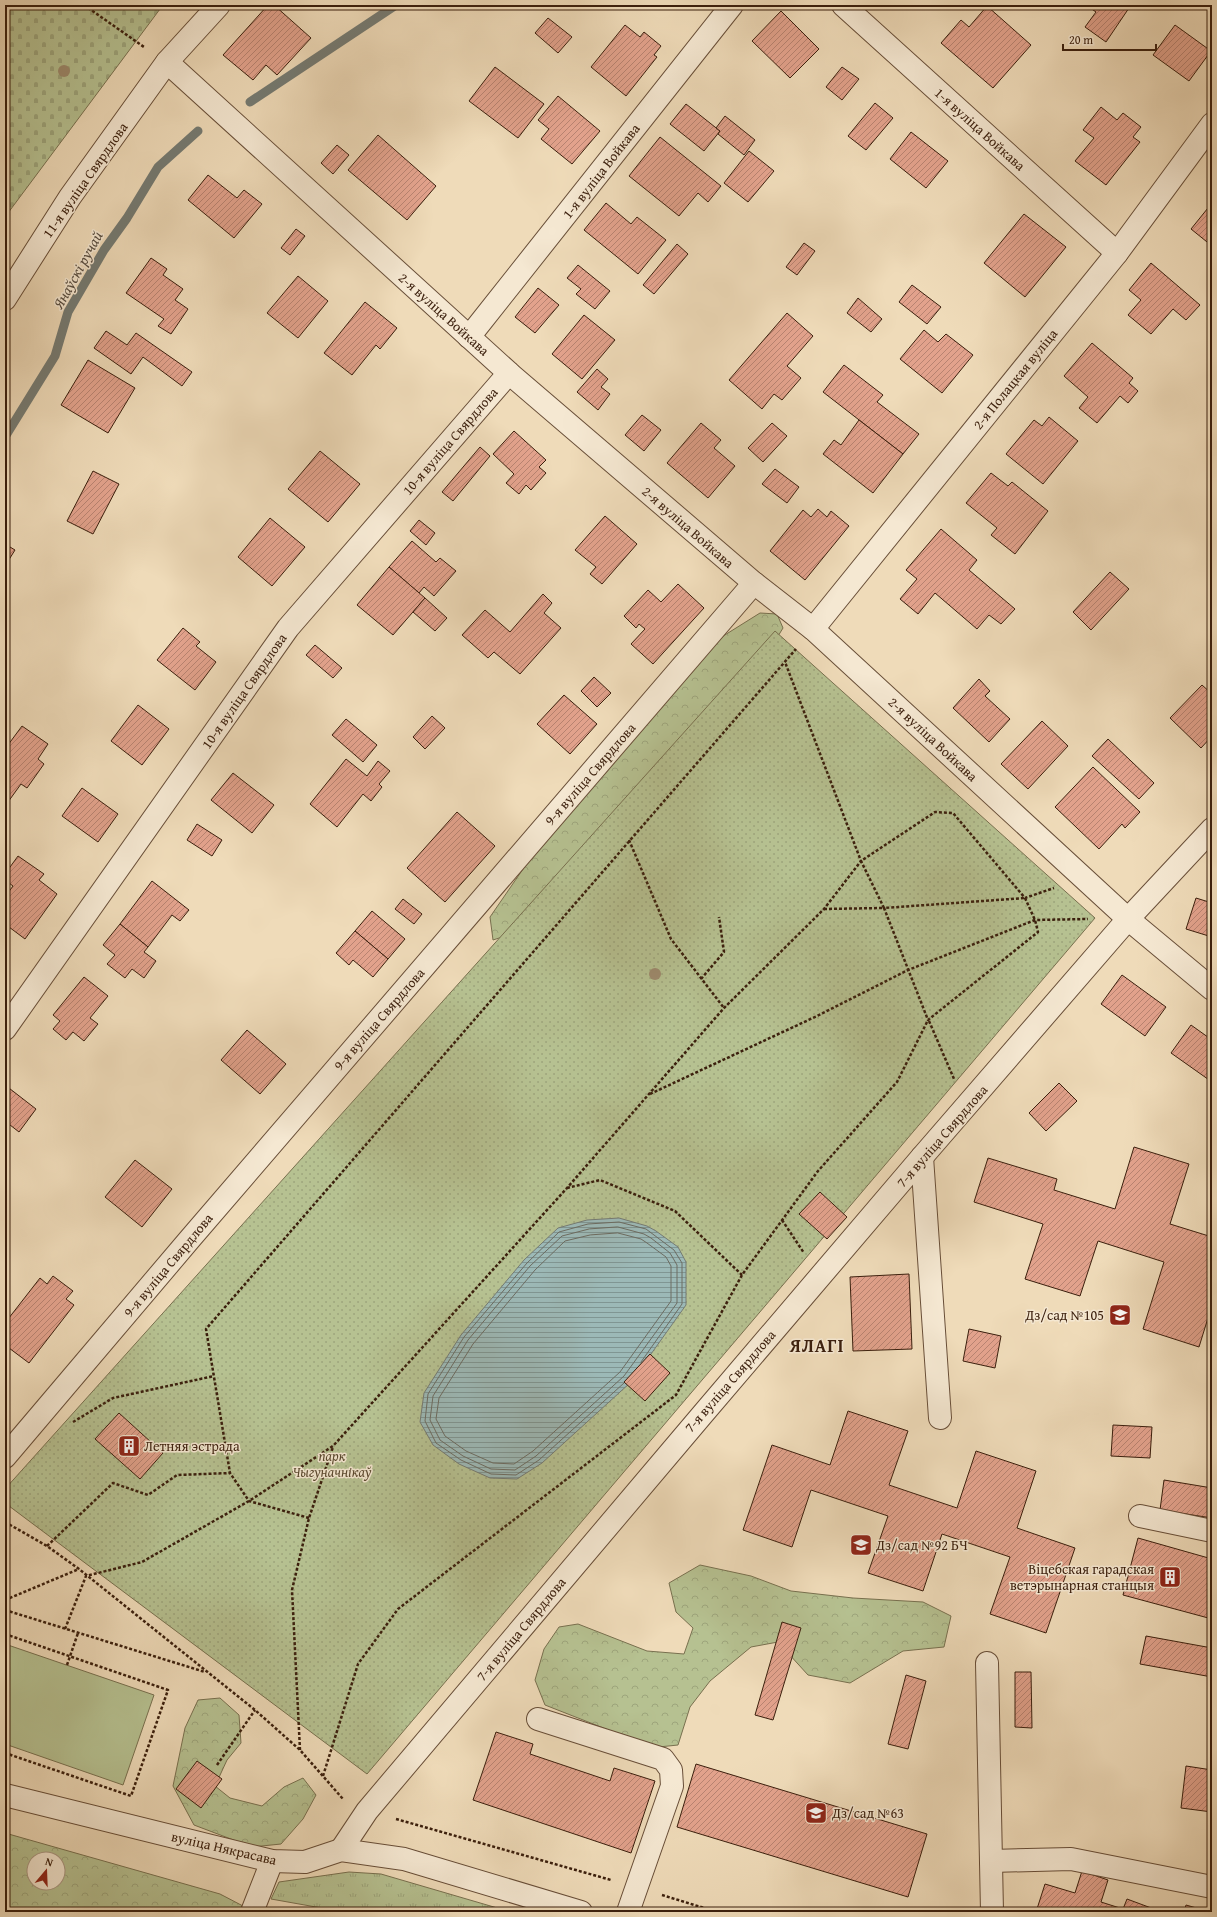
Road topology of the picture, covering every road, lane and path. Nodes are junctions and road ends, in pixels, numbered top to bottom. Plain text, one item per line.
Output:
1 (84, 5) edge
2 (219, 5) edge
3 (732, 5) edge
4 (843, 5) edge
5 (167, 62) junction
6 (1212, 124) edge
7 (1117, 254) junction
8 (5, 299) edge
9 (469, 337) junction
10 (509, 373) junction
11 (754, 584) junction
12 (813, 629) junction
13 (785, 662) junction
14 (1212, 829) edge
15 (629, 840) junction
16 (861, 861) junction
17 (1025, 898) junction
18 (884, 908) junction
19 (824, 909) junction
20 (719, 917) dead end
21 (1128, 919) junction
22 (1035, 920) junction
23 (908, 970) junction
24 (702, 980) junction
25 (1212, 989) edge
26 (724, 1008) junction
27 (928, 1020) junction
28 (5, 1029) edge
29 (648, 1095) junction
30 (966, 1108) junction
31 (922, 1157) junction
32 (567, 1188) junction
33 (782, 1220) junction
34 (742, 1275) junction
35 (820, 1277) junction
36 (214, 1376) junction
37 (940, 1418) dead end
38 (66, 1426) dead end
39 (333, 1446) junction
40 (5, 1457) edge
41 (230, 1473) junction
42 (249, 1502) junction
43 (1140, 1516) dead end
44 (309, 1518) junction
45 (5, 1522) edge
46 (1212, 1531) edge
47 (47, 1546) junction
48 (80, 1569) junction
49 (86, 1576) junction
50 (5, 1600) edge
51 (5, 1610) edge
52 (65, 1629) junction
53 (78, 1633) junction
54 (5, 1634) edge
55 (70, 1656) junction
56 (987, 1663) dead end
57 (66, 1666) dead end
58 (208, 1672) junction
59 (255, 1710) junction
60 (538, 1719) dead end
61 (300, 1750) junction
62 (5, 1752) edge
63 (217, 1764) dead end
64 (323, 1776) junction
65 (5, 1795) edge
66 (367, 1811) junction
67 (341, 1850) junction
68 (272, 1861) junction
69 (991, 1861) junction
70 (636, 1887) junction
71 (1212, 1887) edge
72 (252, 1912) edge
73 (581, 1912) edge
74 (628, 1912) edge
75 (717, 1912) edge
76 (992, 1912) edge

1 - 5 path
2 - 5 street, 11-я вуліца Свярдлова
3 - 9 street, 1-я вуліца Войкава
4 - 7 street, 1-я вуліца Войкава
5 - 8 street, 11-я вуліца Свярдлова
5 - 9 street, 2-я вуліца Войкава
6 - 7 street, 2-я Полацкая вуліца
7 - 12 street, 2-я Полацкая вуліца
9 - 10 street, 2-я вуліца Войкава
10 - 11 street, 2-я вуліца Войкава
10 - 28 street, 10-я вуліца Свярдлова
11 - 12 street, 2-я вуліца Войкава
11 - 40 street, 9-я вуліца Свярдлова
12 - 13 path
12 - 21 street, 2-я вуліца Войкава
13 - 15 path
13 - 16 path
14 - 21 street, 7-я вуліца Свярдлова
15 - 24 path
15 - 36 path
16 - 17 path
16 - 18 path
16 - 19 path
17 - 18 path
17 - 22 path
18 - 19 path
18 - 23 path
19 - 26 path
20 - 24 path
21 - 22 path
21 - 25 street, 2-я вуліца Войкава
21 - 30 street, 7-я вуліца Свярдлова
22 - 23 path
22 - 27 path
23 - 27 path
23 - 29 path
24 - 26 path
26 - 29 path
27 - 30 path
27 - 33 path
29 - 32 path
30 - 31 street, 7-я вуліца Свярдлова
31 - 35 street, 7-я вуліца Свярдлова
31 - 37 street
32 - 34 path
32 - 39 path
33 - 34 path
33 - 35 path
34 - 64 path
35 - 66 street, 7-я вуліца Свярдлова
36 - 38 path
36 - 41 path
39 - 42 path
39 - 44 path
41 - 42 path
41 - 47 path
42 - 44 path
42 - 49 path
43 - 46 street
44 - 61 path
45 - 47 path
47 - 48 path
48 - 49 path
48 - 50 path
49 - 52 path
49 - 58 path
51 - 52 path
52 - 53 path
53 - 55 path
53 - 58 path
54 - 55 path
55 - 57 path
55 - 62 path
56 - 69 street
58 - 59 path
59 - 61 path
59 - 63 path
60 - 70 street
61 - 64 path
64 - 66 path
65 - 68 street, вуліца Някрасава
66 - 67 street, 7-я вуліца Свярдлова
66 - 70 path
67 - 68 street, вуліца Някрасава
67 - 73 street, вуліца Някрасава
68 - 72 street
69 - 71 street
69 - 76 street
70 - 74 street
70 - 75 path

